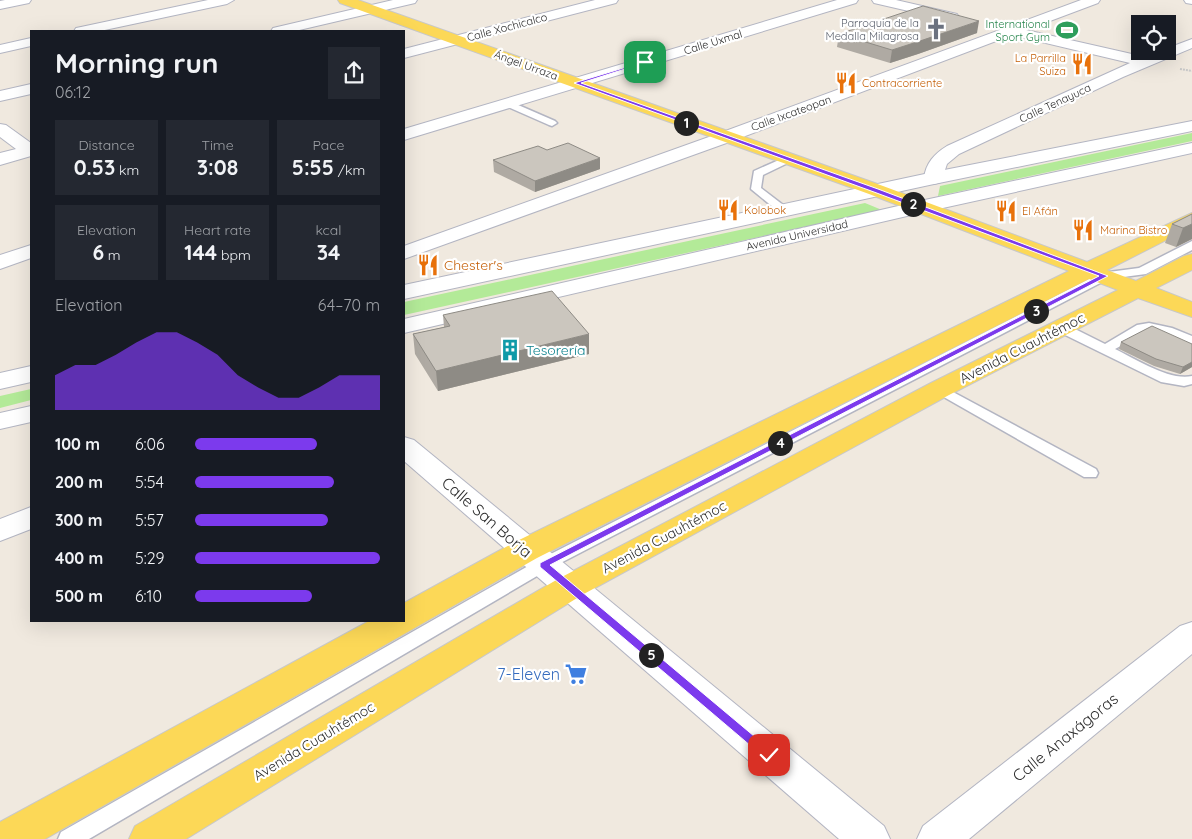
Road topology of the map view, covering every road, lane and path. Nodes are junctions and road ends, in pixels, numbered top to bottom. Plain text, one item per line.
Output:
1 (24, 0) edge
2 (227, 0) edge
3 (345, 0) edge
4 (410, 0) edge
5 (611, 0) edge
6 (851, 0) edge
7 (879, 0) edge
8 (1093, 0) edge
9 (0, 5) edge
10 (371, 9) junction
11 (964, 20) edge
12 (983, 24) dead end
13 (86, 30) edge
14 (282, 30) edge
15 (1012, 30) junction
16 (458, 40) junction
17 (30, 42) edge
18 (1192, 43) edge
19 (0, 48) edge
20 (405, 54) edge
21 (1146, 62) junction
22 (576, 83) junction
23 (30, 89) edge
24 (0, 96) edge
25 (509, 104) junction
26 (552, 122) dead end
27 (1192, 126) edge
28 (0, 129) edge
29 (405, 135) edge
30 (726, 137) junction
31 (1192, 148) edge
32 (30, 149) edge
33 (30, 150) edge
34 (0, 159) edge
35 (788, 159) junction
36 (934, 178) junction
37 (876, 190) junction
38 (920, 207) junction
39 (783, 210) junction
40 (1192, 219) edge
41 (1192, 225) edge
42 (1192, 245) edge
43 (30, 251) edge
44 (405, 253) edge
45 (1192, 261) edge
46 (0, 262) edge
47 (1098, 273) junction
48 (1139, 289) junction
49 (405, 292) edge
50 (1192, 310) edge
51 (405, 326) edge
52 (1062, 328) junction
53 (1192, 341) edge
54 (1105, 349) junction
55 (30, 374) edge
56 (1192, 380) edge
57 (0, 381) edge
58 (940, 389) junction
59 (30, 414) edge
60 (0, 421) edge
61 (405, 447) edge
62 (1090, 473) dead end
63 (30, 518) edge
64 (0, 531) edge
65 (534, 558) junction
66 (570, 586) junction
67 (405, 618) edge
68 (396, 622) edge
69 (1192, 635) edge
70 (7, 839) edge
71 (68, 839) edge
72 (150, 839) edge
73 (869, 839) edge
74 (938, 839) edge

1 - 9 street
2 - 13 street
3 - 10 main road, Ángel Urraza
4 - 10 street
5 - 16 street, Calle Xochicalco
6 - 22 street, Calle Uxmal
7 - 11 street
8 - 15 street, Calle Ixcateopan
10 - 14 street
10 - 16 main road, Ángel Urraza
12 - 15 street
15 - 21 street
15 - 30 street, Calle Ixcateopan
16 - 20 street, Calle Xochicalco
16 - 22 main road, Ángel Urraza
17 - 19 street
18 - 21 street, Calle Tenayuca
21 - 36 street, Calle Tenayuca
22 - 25 street, Calle Uxmal
22 - 30 main road, Ángel Urraza
23 - 24 street
25 - 26 lane
25 - 29 street, Calle Uxmal
27 - 36 street, Avenida Universidad
28 - 32 street
30 - 35 main road, Ángel Urraza
30 - 44 street, Calle Ixcateopan
31 - 38 street, Avenida Universidad
33 - 34 street
35 - 37 main road, Ángel Urraza
35 - 39 lane
36 - 37 street, Avenida Universidad
37 - 38 main road, Ángel Urraza
37 - 39 street, Avenida Universidad
38 - 47 main road
38 - 51 street, Avenida Universidad
39 - 49 street, Avenida Universidad
40 - 47 main road
41 - 47 lane
42 - 47 lane
43 - 46 street
45 - 48 main road, Avenida Cuauhtémoc
47 - 48 main road
47 - 65 main road
48 - 50 main road
48 - 52 main road, Avenida Cuauhtémoc
52 - 54 lane
52 - 58 main road, Avenida Cuauhtémoc
53 - 54 lane
54 - 56 lane
55 - 57 street
58 - 62 lane
58 - 66 main road, Avenida Cuauhtémoc
59 - 60 street
61 - 65 street, Calle San Borja
63 - 64 street
65 - 66 street, Calle San Borja
65 - 67 main road
65 - 71 lane
66 - 72 main road, Avenida Cuauhtémoc
66 - 73 street, Calle San Borja
68 - 70 main road
69 - 74 street, Calle Anaxágoras

